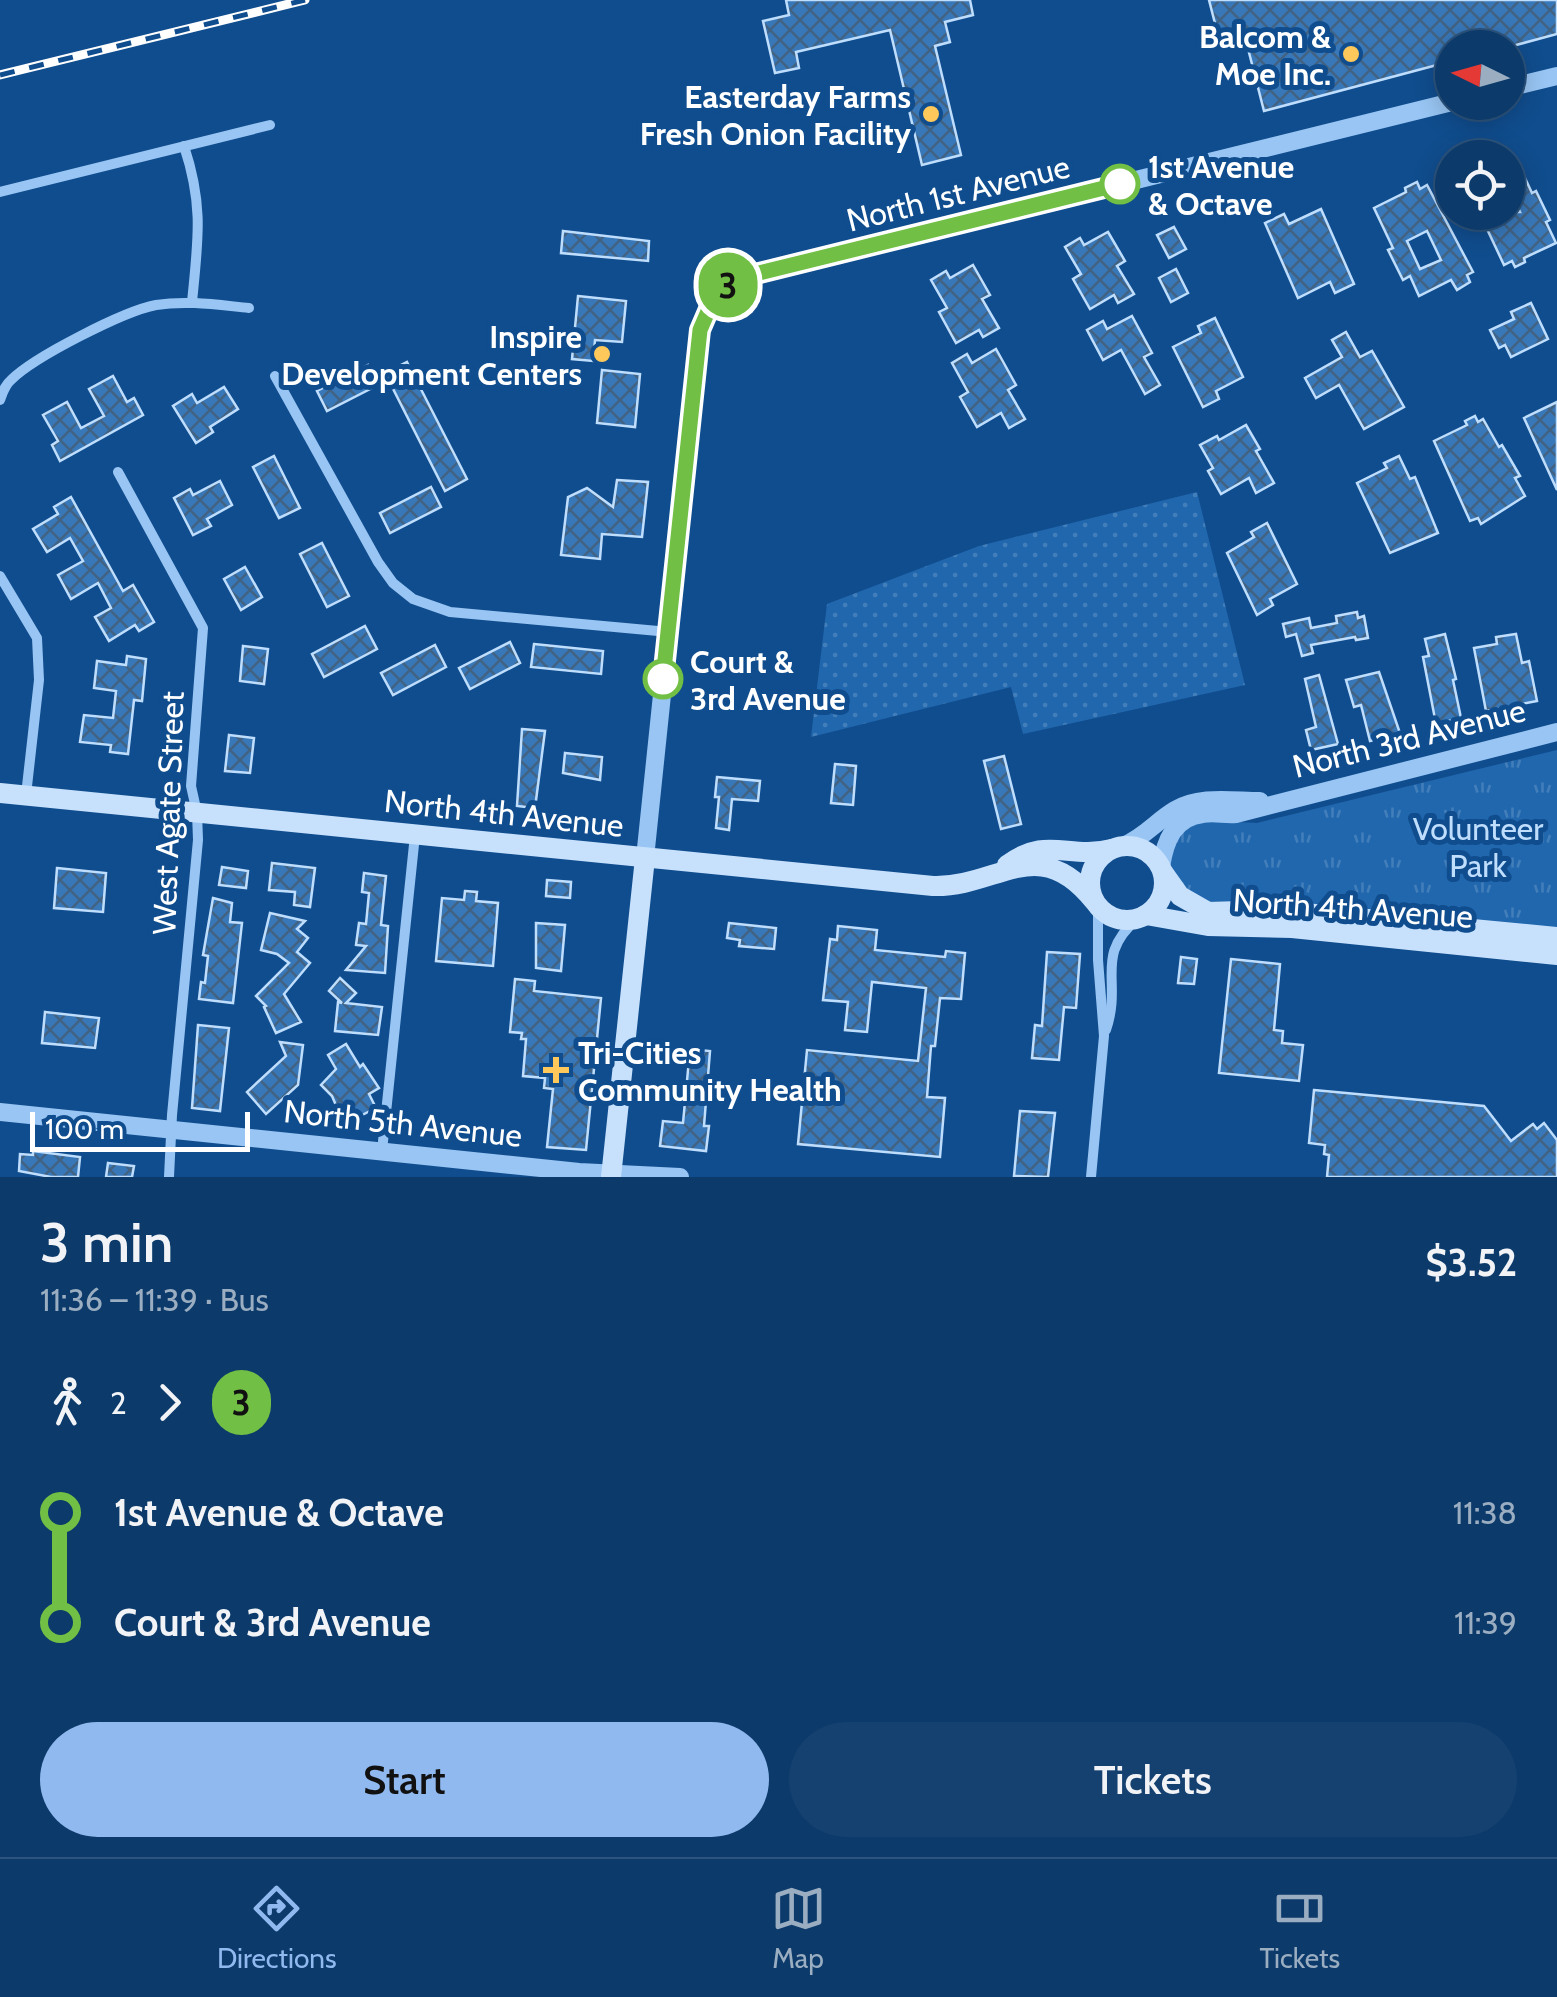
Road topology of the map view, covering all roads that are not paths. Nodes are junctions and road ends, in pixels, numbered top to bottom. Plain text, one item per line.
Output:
1 (1557, 76) edge
2 (1525, 84) edge
3 (1435, 106) edge
4 (270, 125) dead end
5 (184, 146) junction
6 (0, 192) edge
7 (192, 302) junction
8 (249, 308) dead end
9 (274, 376) dead end
10 (0, 400) edge
11 (118, 472) dead end
12 (0, 576) edge
13 (669, 632) junction
14 (1557, 732) edge
15 (0, 793) edge
16 (26, 795) junction
17 (1276, 802) junction
18 (197, 812) junction
19 (415, 834) junction
20 (1118, 847) junction
21 (645, 858) junction
22 (1000, 870) junction
23 (1162, 870) junction
24 (1096, 903) junction
25 (1142, 917) junction
26 (1557, 937) edge
27 (1557, 955) edge
28 (1104, 1036) junction
29 (0, 1112) edge
30 (173, 1130) junction
31 (382, 1152) junction
32 (611, 1175) edge
33 (169, 1177) edge
34 (680, 1177) edge
35 (1091, 1177) edge

1 - 2 street
3 - 13 street, North 1st Avenue
4 - 5 street
5 - 6 street
5 - 7 street
7 - 8 street
7 - 10 street
9 - 13 street
11 - 18 street, West Agate Street
12 - 16 street
13 - 21 street
14 - 17 street, North 3rd Avenue
15 - 16 main road, North 4th Avenue
16 - 18 main road, North 4th Avenue
17 - 20 street, North 3rd Avenue
17 - 23 street, North 3rd Avenue
18 - 19 main road, North 4th Avenue
18 - 30 street, West Agate Street
19 - 21 main road, North 4th Avenue
19 - 31 street
20 - 22 main road, North 4th Avenue
20 - 23 main road
20 - 24 main road
21 - 22 main road, North 4th Avenue
21 - 32 main road
22 - 24 main road, North 4th Avenue
23 - 25 main road
23 - 26 main road, North 4th Avenue
24 - 25 main road
24 - 28 street
25 - 27 main road, North 4th Avenue
25 - 28 street
28 - 35 street
29 - 30 street, North 5th Avenue
30 - 31 street, North 5th Avenue
30 - 33 street, West Agate Street
31 - 32 street, North 5th Avenue
32 - 34 street, North 5th Avenue

